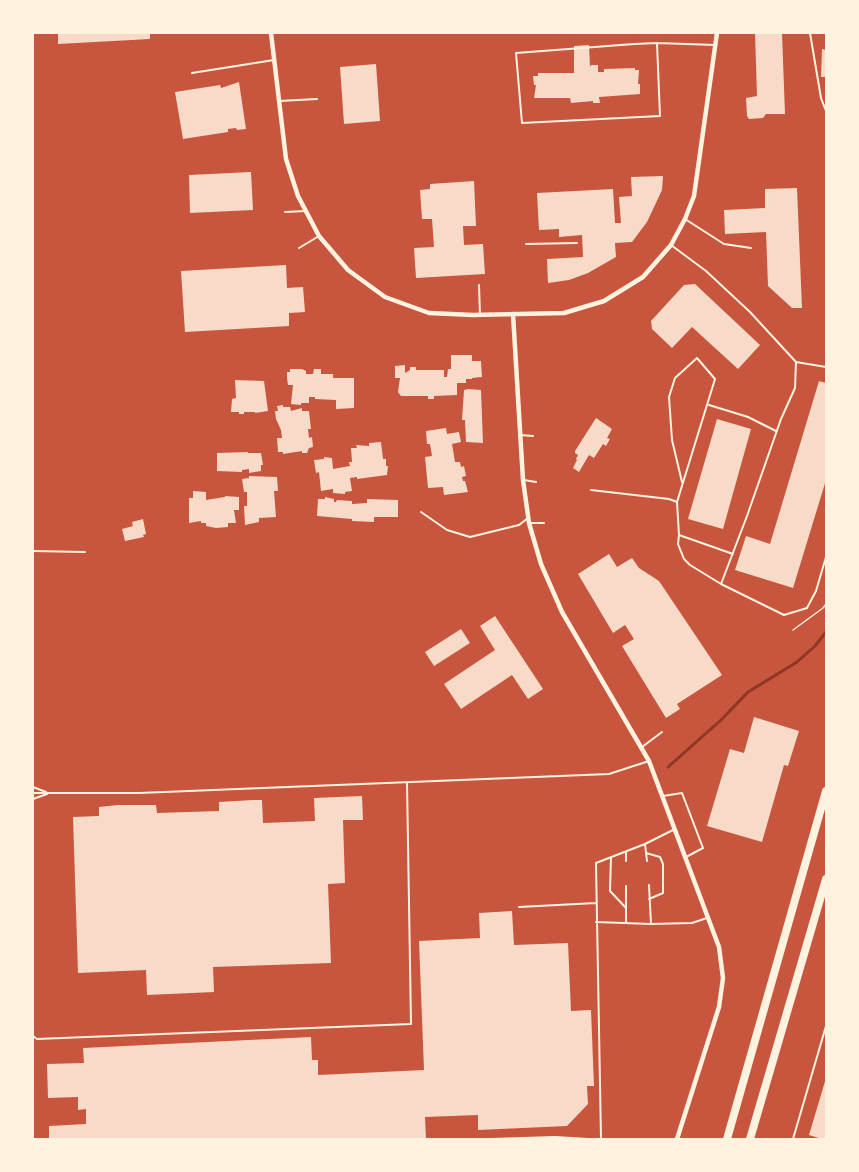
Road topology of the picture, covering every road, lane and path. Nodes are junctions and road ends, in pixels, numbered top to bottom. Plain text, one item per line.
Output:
1 (271, 33) edge
2 (717, 33) edge
3 (810, 33) edge
4 (657, 43) junction
5 (715, 45) junction
6 (274, 60) junction
7 (192, 72) dead end
8 (317, 99) dead end
9 (279, 102) junction
10 (826, 111) edge
11 (306, 211) junction
12 (285, 212) dead end
13 (685, 219) junction
14 (319, 236) junction
15 (577, 243) dead end
16 (526, 244) dead end
17 (671, 245) junction
18 (751, 248) dead end
19 (299, 249) dead end
20 (479, 285) dead end
21 (513, 314) junction
22 (480, 315) junction
23 (796, 362) junction
24 (826, 368) edge
25 (709, 405) junction
26 (777, 431) junction
27 (520, 435) junction
28 (533, 436) dead end
29 (523, 480) junction
30 (536, 482) dead end
31 (682, 482) junction
32 (591, 490) dead end
33 (677, 502) junction
34 (421, 512) dead end
35 (528, 521) junction
36 (544, 523) dead end
37 (679, 535) junction
38 (33, 551) edge
39 (85, 552) dead end
40 (733, 554) junction
41 (826, 557) edge
42 (721, 584) junction
43 (826, 604) edge
44 (793, 630) dead end
45 (662, 732) dead end
46 (642, 747) junction
47 (649, 761) junction
48 (407, 782) junction
49 (33, 787) edge
50 (826, 791) edge
51 (33, 793) edge
52 (49, 793) junction
53 (663, 796) junction
54 (33, 799) edge
55 (675, 829) junction
56 (645, 843) junction
57 (626, 851) junction
58 (646, 853) junction
59 (610, 857) junction
60 (686, 857) junction
61 (626, 861) dead end
62 (647, 861) dead end
63 (826, 879) edge
64 (649, 885) dead end
65 (626, 886) dead end
66 (649, 899) junction
67 (596, 903) junction
68 (519, 907) dead end
69 (626, 908) junction
70 (709, 917) junction
71 (596, 922) junction
72 (626, 923) junction
73 (651, 924) junction
74 (826, 1026) edge
75 (33, 1036) edge
76 (491, 1139) edge
77 (588, 1139) edge
78 (601, 1139) edge
79 (677, 1139) edge
80 (727, 1139) edge
81 (750, 1139) edge
82 (793, 1139) edge

1 - 6 street
2 - 5 street
3 - 10 lane
4 - 4 lane
4 - 5 lane
5 - 13 street
6 - 7 lane
6 - 9 street
8 - 9 lane
9 - 11 street
11 - 12 lane
11 - 14 street
13 - 17 street
13 - 18 lane
14 - 19 lane
14 - 22 street
15 - 16 lane
17 - 21 street
17 - 23 lane
20 - 22 lane
21 - 22 street
21 - 27 street
23 - 24 lane
23 - 26 lane
25 - 26 lane
25 - 31 lane
25 - 31 lane
26 - 40 lane
27 - 28 lane
27 - 29 street
29 - 30 lane
29 - 35 street
31 - 33 lane
32 - 33 lane
33 - 37 lane
34 - 35 lane
35 - 36 lane
35 - 46 street
37 - 40 lane
37 - 42 lane
38 - 39 lane
40 - 42 lane
41 - 42 lane
43 - 44 path
45 - 46 lane
46 - 47 street
47 - 48 lane
47 - 53 street
48 - 52 lane
48 - 75 lane
49 - 52 lane
50 - 80 highway
51 - 52 lane
52 - 54 lane
53 - 55 street
53 - 60 lane
55 - 56 lane
55 - 60 street
56 - 57 lane
56 - 58 lane
57 - 59 lane
57 - 61 lane
58 - 62 lane
58 - 66 lane
59 - 67 lane
59 - 69 lane
60 - 70 street
63 - 81 highway
64 - 66 lane
65 - 69 lane
66 - 73 lane
67 - 68 lane
67 - 71 lane
69 - 72 lane
70 - 73 lane
70 - 79 street
71 - 72 lane
71 - 78 lane
72 - 73 lane
74 - 82 lane
76 - 77 lane

